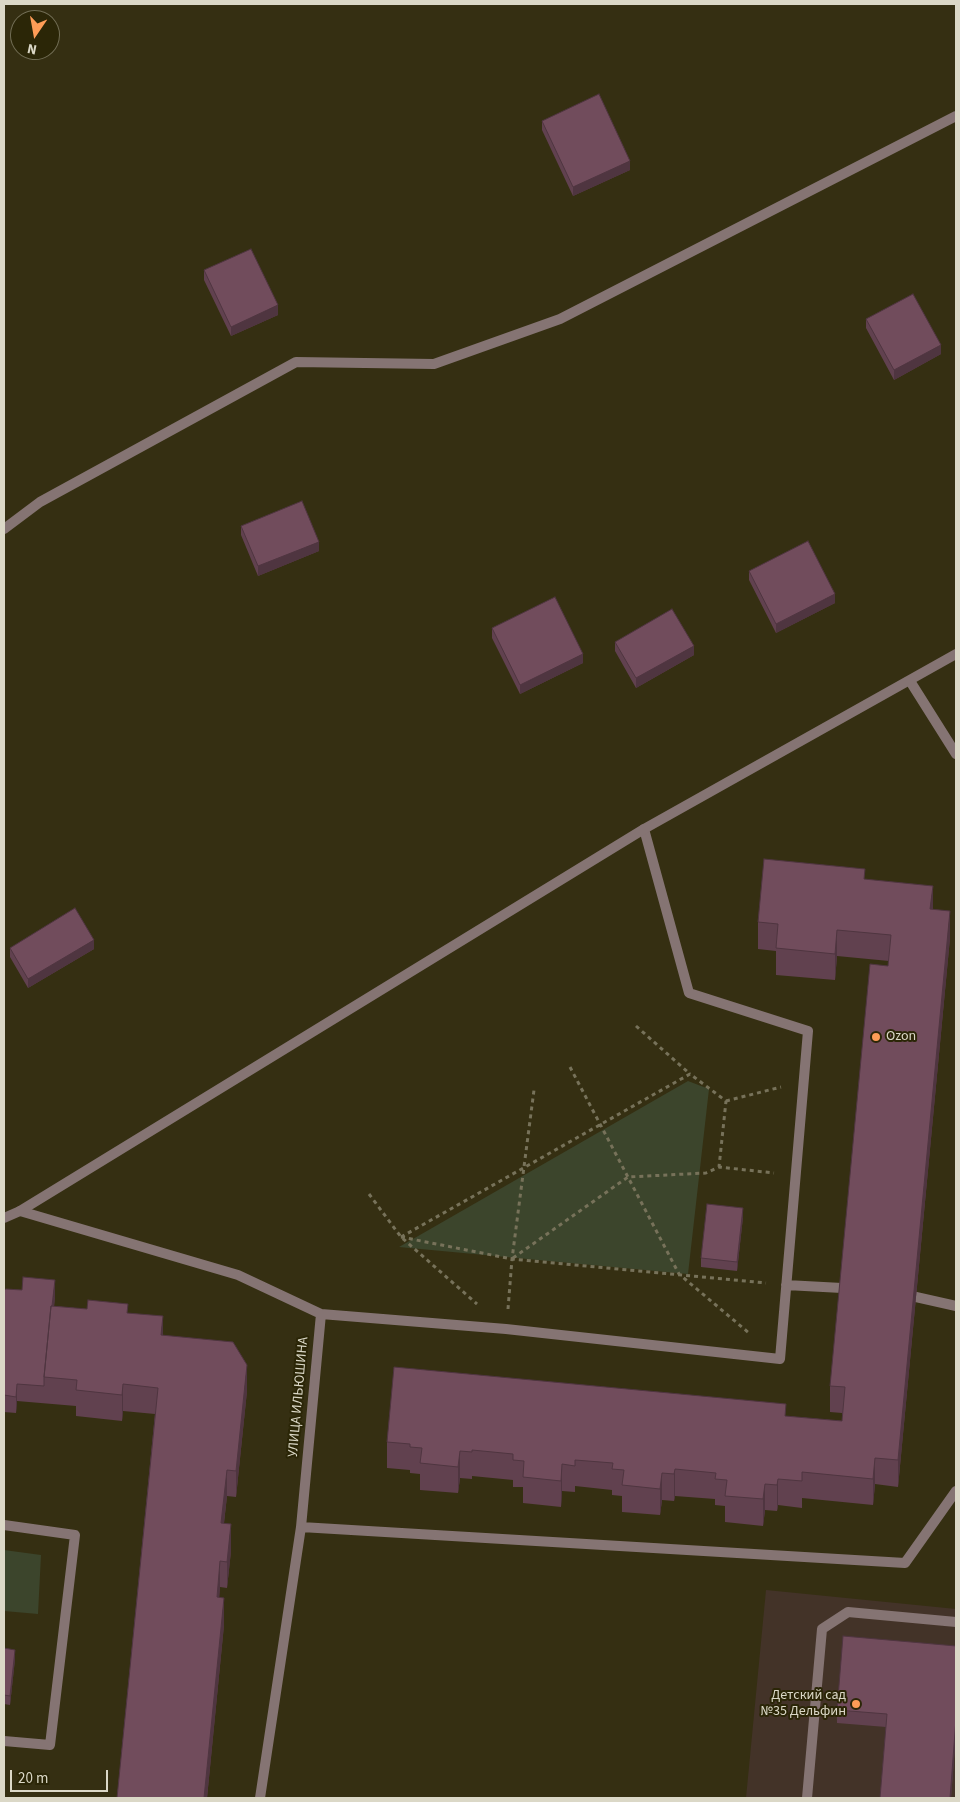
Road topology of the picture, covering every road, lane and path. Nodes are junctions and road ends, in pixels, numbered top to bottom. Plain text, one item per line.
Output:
1 (956, 116) edge
2 (4, 529) edge
3 (956, 654) edge
4 (910, 681) junction
5 (956, 754) edge
6 (644, 829) junction
7 (636, 1026) dead end
8 (570, 1067) dead end
9 (690, 1074) junction
10 (803, 1081) junction
11 (534, 1090) dead end
12 (726, 1101) junction
13 (600, 1124) junction
14 (719, 1167) junction
15 (524, 1169) junction
16 (795, 1175) junction
17 (628, 1177) junction
18 (368, 1194) dead end
19 (20, 1212) junction
20 (4, 1218) edge
21 (401, 1237) junction
22 (512, 1258) junction
23 (679, 1274) junction
24 (786, 1285) junction
25 (842, 1288) edge
26 (916, 1297) edge
27 (956, 1306) edge
28 (321, 1314) junction
29 (506, 1329) junction
30 (751, 1334) dead end
31 (956, 1491) edge
32 (4, 1525) edge
33 (301, 1527) junction
34 (956, 1622) edge
35 (4, 1741) edge
36 (260, 1798) edge
37 (807, 1798) edge

1 - 2 street
3 - 4 street
4 - 5 street
4 - 6 street
6 - 10 street
6 - 19 street
7 - 9 path
8 - 13 path
9 - 12 path
9 - 13 path
10 - 12 path
10 - 16 street
11 - 15 path
12 - 14 path
13 - 15 path
13 - 17 path
14 - 16 path
14 - 17 path
15 - 21 path
15 - 22 path
16 - 24 street
17 - 22 path
17 - 23 path
18 - 21 path
19 - 20 street
19 - 28 street
21 - 22 path
21 - 29 path
22 - 23 path
22 - 29 path
23 - 24 path
23 - 30 path
24 - 25 street
24 - 29 street
26 - 27 street
28 - 29 street
28 - 33 street, УЛИЦА ИЛЬЮШИНА
31 - 33 street
32 - 35 street
33 - 36 street, УЛИЦА ИЛЬЮШИНА
34 - 37 street

